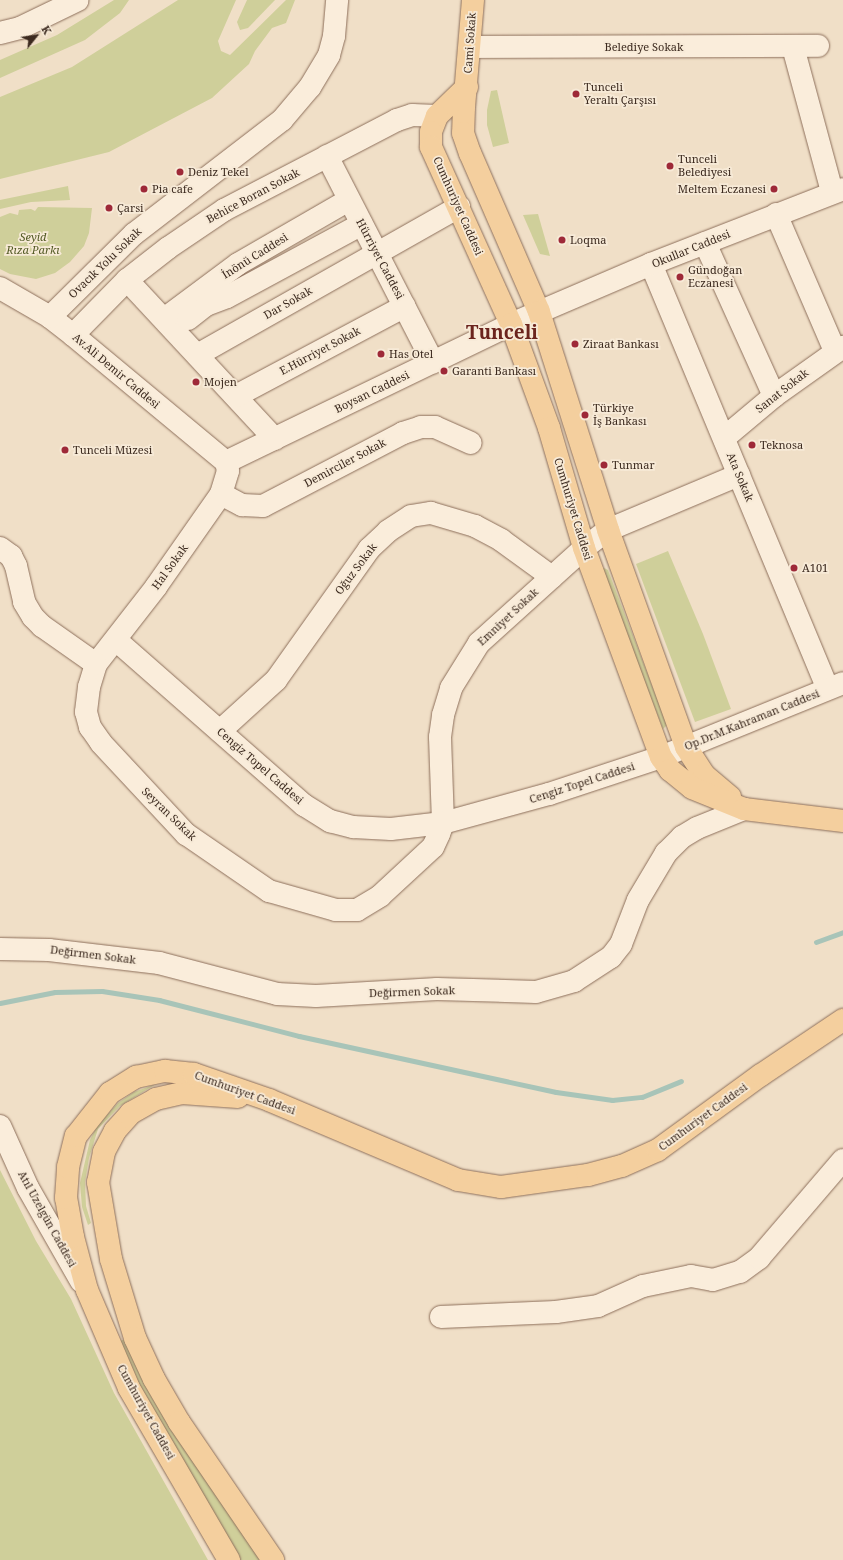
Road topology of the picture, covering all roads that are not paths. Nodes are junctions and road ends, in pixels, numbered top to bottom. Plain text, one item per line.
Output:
1 (78, 0) edge
2 (337, 0) edge
3 (473, 0) edge
4 (0, 33) edge
5 (793, 46) junction
6 (818, 46) dead end
7 (470, 47) junction
8 (467, 86) junction
9 (437, 116) junction
10 (327, 156) junction
11 (837, 191) edge
12 (349, 200) junction
13 (458, 207) junction
14 (776, 214) junction
15 (362, 224) junction
16 (705, 243) junction
17 (376, 252) junction
18 (651, 264) junction
19 (127, 280) junction
20 (0, 288) edge
21 (405, 306) junction
22 (539, 312) junction
23 (50, 317) junction
24 (169, 324) junction
25 (511, 324) junction
26 (73, 334) junction
27 (839, 349) edge
28 (199, 354) junction
29 (433, 362) junction
30 (236, 396) junction
31 (774, 396) junction
32 (724, 438) junction
33 (275, 439) junction
34 (471, 444) dead end
35 (226, 462) junction
36 (739, 475) junction
37 (221, 494) junction
38 (608, 530) junction
39 (0, 548) edge
40 (584, 548) junction
41 (552, 576) junction
42 (116, 640) junction
43 (96, 664) junction
44 (836, 686) edge
45 (220, 731) junction
46 (686, 747) junction
47 (662, 758) junction
48 (744, 809) junction
49 (843, 821) edge
50 (443, 823) junction
51 (0, 949) edge
52 (843, 1020) edge
53 (269, 1100) junction
54 (0, 1126) edge
55 (843, 1160) edge
56 (87, 1290) junction
57 (441, 1317) dead end
58 (229, 1560) edge
59 (273, 1560) edge

1 - 4 street
2 - 23 street, Ovacık Yolu Sokak
3 - 7 main road, Cami Sokak
5 - 6 street, Belediye Sokak
5 - 7 street, Belediye Sokak
5 - 11 street
7 - 8 main road, Cami Sokak
8 - 9 main road, Cumhuriyet Caddesi
8 - 22 main road, Cami Sokak
9 - 10 street, Behice Boran Sokak
9 - 13 main road, Cumhuriyet Caddesi
10 - 12 street, Hürriyet Caddesi
10 - 19 street, Behice Boran Sokak
11 - 14 street, Okullar Caddesi
12 - 15 street, Hürriyet Caddesi
12 - 24 street, İnönü Caddesi
13 - 17 street, Dar Sokak
13 - 25 main road, Cumhuriyet Caddesi
14 - 16 street, Okullar Caddesi
14 - 27 street
15 - 17 street, Hürriyet Caddesi
15 - 24 street, İnönü Caddesi
16 - 18 street, Okullar Caddesi
16 - 31 street
17 - 21 street, Hürriyet Caddesi
17 - 28 street, Dar Sokak
18 - 22 street, Okullar Caddesi
18 - 32 street, Ata Sokak
19 - 24 street
19 - 26 street, Behice Boran Sokak
20 - 23 street, Av.Ali Demir Caddesi
21 - 29 street, Hürriyet Caddesi
21 - 30 street, E.Hürriyet Sokak
22 - 25 street, Boysan Caddesi
22 - 38 main road, Cami Sokak
23 - 26 street, Av.Ali Demir Caddesi
24 - 28 street
25 - 29 street, Boysan Caddesi
25 - 40 main road, Cumhuriyet Caddesi
26 - 35 street, Av.Ali Demir Caddesi
27 - 31 street, Sanat Sokak
28 - 30 street
29 - 33 street, Boysan Caddesi
30 - 33 street
31 - 32 street, Sanat Sokak
32 - 36 street, Ata Sokak
33 - 35 street, Boysan Caddesi
34 - 37 street, Demirciler Sokak
35 - 37 street, Hal Sokak
36 - 38 street, Emniyet Sokak
36 - 44 street, Ata Sokak
37 - 42 street, Hal Sokak
38 - 40 street, Emniyet Sokak
38 - 46 main road, Cami Sokak
39 - 43 street
40 - 41 street, Emniyet Sokak
40 - 47 main road, Cumhuriyet Caddesi
41 - 45 street, Oğuz Sokak
41 - 50 street, Emniyet Sokak
42 - 43 street, Hal Sokak
42 - 45 street, Cengiz Topel Caddesi
43 - 50 street, Seyran Sokak
44 - 46 street, Op.Dr.M.Kahraman Caddesi
45 - 50 street, Cengiz Topel Caddesi
46 - 47 street, Op.Dr.M.Kahraman Caddesi
46 - 48 main road, Cami Sokak
47 - 48 main road, Cumhuriyet Caddesi
47 - 50 street, Cengiz Topel Caddesi
48 - 49 main road, Cumhuriyet Caddesi
48 - 51 street, Değirmen Sokak
52 - 53 main road, Cumhuriyet Caddesi
53 - 56 main road, Cumhuriyet Caddesi
53 - 59 main road
54 - 56 street, Atıl Uzelgün Caddesi
55 - 57 street
56 - 58 main road, Cumhuriyet Caddesi

